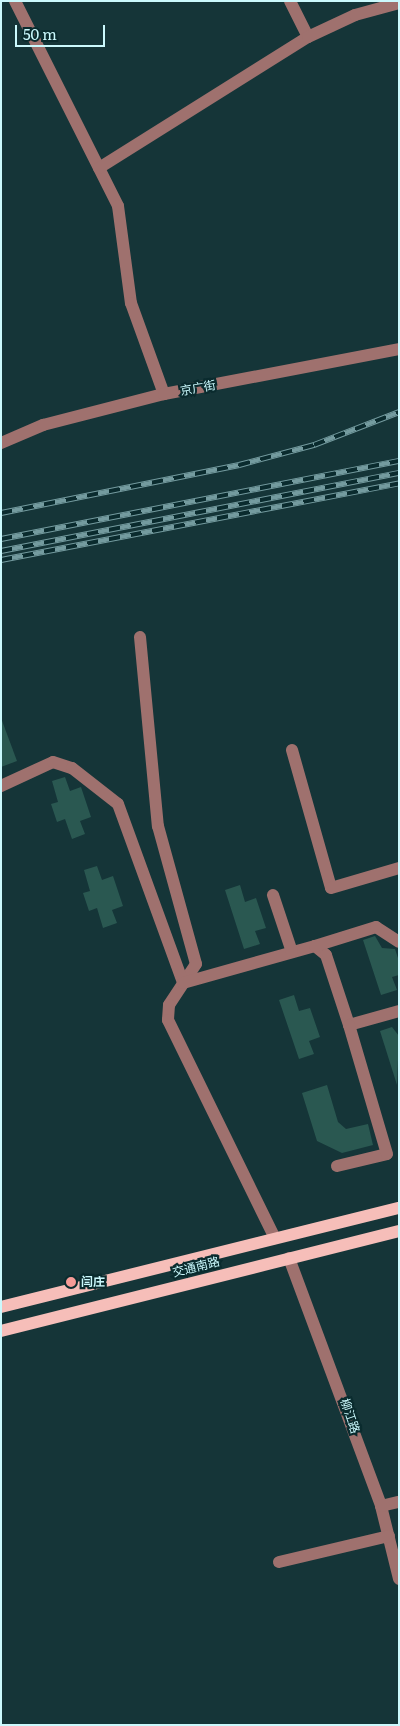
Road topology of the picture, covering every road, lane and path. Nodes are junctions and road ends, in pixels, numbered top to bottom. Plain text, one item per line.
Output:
1 (15, 1) edge
2 (290, 1) edge
3 (399, 3) edge
4 (308, 37) junction
5 (99, 168) junction
6 (399, 348) edge
7 (164, 394) junction
8 (1, 443) edge
9 (140, 637) dead end
10 (292, 750) dead end
11 (1, 786) edge
12 (399, 868) edge
13 (273, 896) dead end
14 (399, 942) edge
15 (315, 946) junction
16 (292, 952) junction
17 (183, 983) junction
18 (399, 1011) edge
19 (349, 1025) junction
20 (337, 1166) dead end
21 (399, 1208) edge
22 (399, 1231) edge
23 (275, 1238) junction
24 (289, 1258) junction
25 (1, 1308) edge
26 (1, 1332) edge
27 (399, 1502) edge
28 (382, 1506) junction
29 (389, 1536) junction
30 (279, 1562) dead end
31 (399, 1579) edge

1 - 5 street
2 - 4 street
3 - 4 street
4 - 5 street
5 - 7 street
6 - 7 street, 京广街
7 - 8 street, 京广街
9 - 17 street
10 - 12 street
11 - 17 street
13 - 16 street
14 - 15 street
15 - 16 street
15 - 19 street
16 - 17 street
17 - 23 street
18 - 19 street
19 - 20 street
21 - 23 main road, 交通南路
22 - 24 main road, 交通南路
23 - 24 main road
23 - 25 main road, 交通南路
24 - 26 main road, 交通南路
24 - 28 street, 柳江路
27 - 28 street
28 - 29 street, 柳江路
29 - 30 street
29 - 31 street, 柳江路

